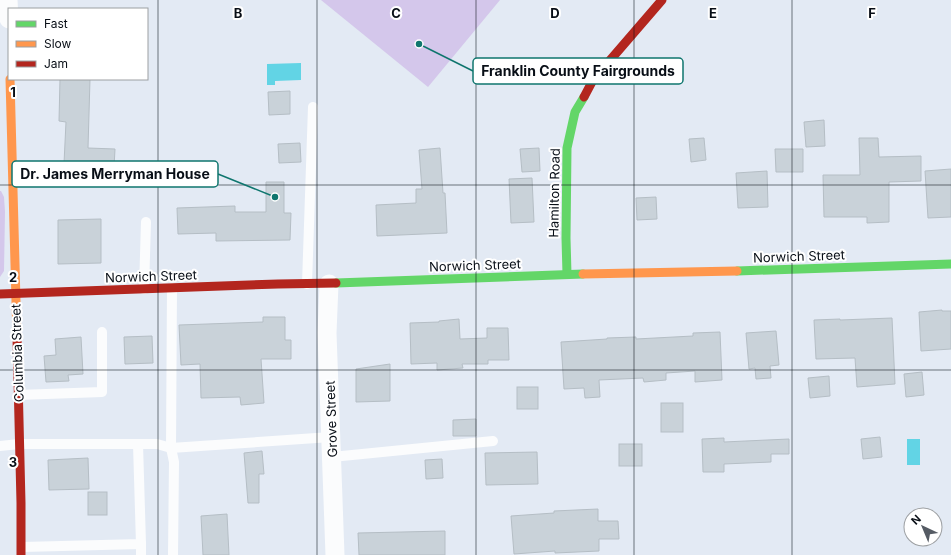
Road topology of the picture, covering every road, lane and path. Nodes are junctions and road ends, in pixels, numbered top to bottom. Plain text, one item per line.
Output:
1 (662, 0) edge
2 (10, 80) edge
3 (312, 107) dead end
4 (0, 178) edge
5 (13, 178) junction
6 (146, 222) dead end
7 (951, 264) edge
8 (567, 274) junction
9 (307, 284) junction
10 (329, 284) junction
11 (172, 288) junction
12 (144, 289) junction
13 (0, 294) edge
14 (15, 294) junction
15 (102, 332) dead end
16 (18, 396) junction
17 (331, 437) junction
18 (493, 441) dead end
19 (19, 444) junction
20 (138, 444) junction
21 (0, 446) edge
22 (171, 448) junction
23 (332, 457) junction
24 (141, 544) junction
25 (21, 551) edge
26 (141, 555) edge
27 (173, 555) edge
28 (335, 555) edge

1 - 8 main road, Hamilton Road
2 - 5 main road, Columbia Street
3 - 9 lane
4 - 5 lane
5 - 14 main road, Columbia Street
6 - 12 lane
7 - 8 main road, Norwich Street
8 - 10 main road, Norwich Street
9 - 10 main road, Norwich Street
9 - 11 main road, Norwich Street
10 - 17 street, Grove Street
11 - 12 main road, Norwich Street
11 - 22 lane
12 - 14 main road, Norwich Street
13 - 14 main road, Norwich Street
14 - 16 main road, Columbia Street
15 - 16 lane
16 - 19 main road, Columbia Street
17 - 22 lane
17 - 23 street, Grove Street
18 - 23 lane
19 - 20 lane
19 - 21 lane
19 - 25 main road, Columbia Street
20 - 22 lane
20 - 24 lane
22 - 27 lane
23 - 28 street, Grove Street
24 - 25 lane
24 - 26 lane

